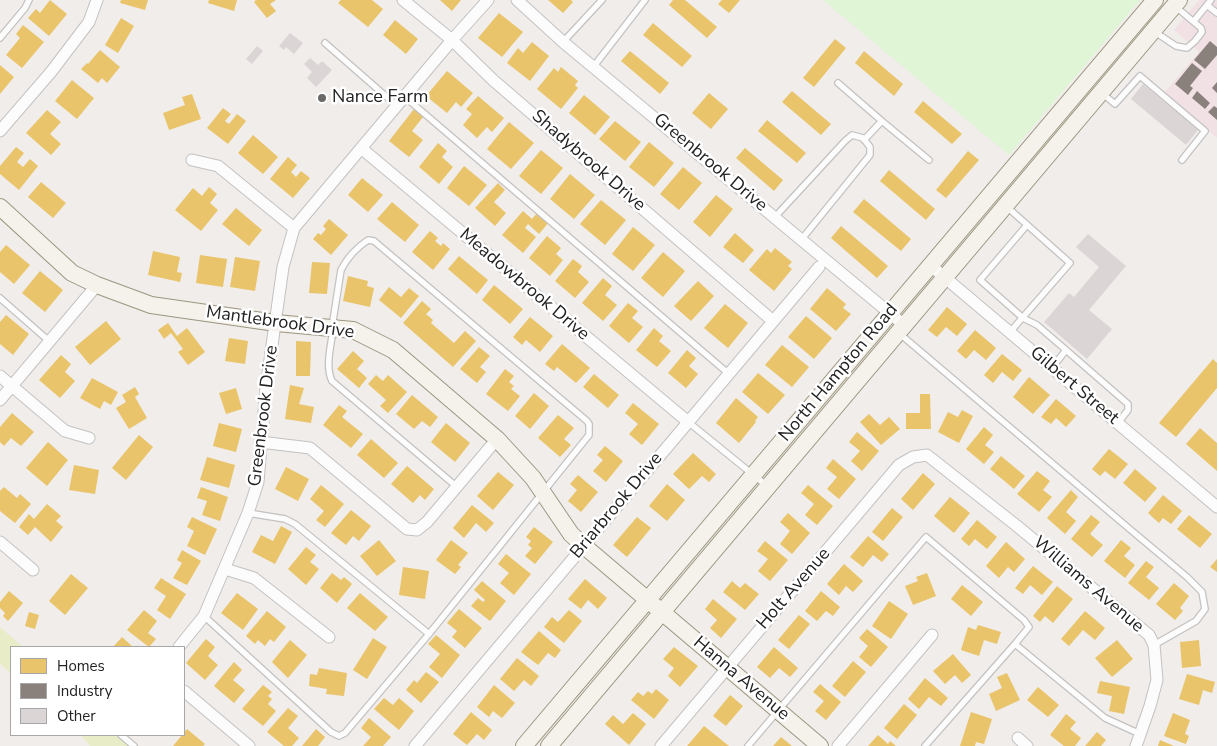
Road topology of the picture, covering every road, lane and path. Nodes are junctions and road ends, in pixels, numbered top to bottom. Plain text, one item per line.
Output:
1 (29, 0) edge
2 (98, 0) edge
3 (403, 0) edge
4 (488, 0) edge
5 (517, 0) edge
6 (602, 0) edge
7 (645, 0) edge
8 (1156, 0) edge
9 (1209, 2) edge
10 (1175, 6) edge
11 (1217, 13) edge
12 (1194, 20) junction
13 (1153, 31) junction
14 (0, 38) edge
15 (452, 40) junction
16 (564, 42) junction
17 (325, 43) dead end
18 (594, 66) junction
19 (838, 83) dead end
20 (1101, 92) junction
21 (405, 96) junction
22 (397, 106) junction
23 (883, 122) junction
24 (0, 131) edge
25 (864, 140) junction
26 (361, 148) junction
27 (192, 160) dead end
28 (929, 160) dead end
29 (1182, 160) dead end
30 (1005, 206) junction
31 (0, 207) edge
32 (774, 217) junction
33 (1027, 225) junction
34 (294, 228) junction
35 (801, 240) junction
36 (930, 265) junction
37 (819, 267) dead end
38 (945, 277) junction
39 (97, 285) junction
40 (0, 298) edge
41 (889, 314) junction
42 (1023, 318) junction
43 (774, 321) junction
44 (276, 323) junction
45 (333, 328) junction
46 (901, 329) junction
47 (1010, 332) junction
48 (50, 341) junction
49 (1066, 350) junction
50 (1052, 368) junction
51 (730, 374) junction
52 (0, 376) edge
53 (12, 386) junction
54 (0, 400) edge
55 (687, 421) junction
56 (1118, 423) junction
57 (89, 438) dead end
58 (497, 439) junction
59 (260, 442) junction
60 (937, 464) joint
61 (753, 475) junction
62 (457, 487) junction
63 (767, 487) junction
64 (542, 492) junction
65 (1217, 507) edge
66 (248, 513) junction
67 (0, 542) edge
68 (584, 546) junction
69 (225, 569) junction
70 (33, 570) dead end
71 (648, 600) junction
72 (661, 612) junction
73 (204, 616) junction
74 (429, 634) junction
75 (932, 635) dead end
76 (329, 637) dead end
77 (1015, 644) junction
78 (1154, 645) junction
79 (180, 646) edge
80 (727, 667) junction
81 (185, 692) edge
82 (778, 710) junction
83 (1140, 734) junction
84 (121, 736) edge
85 (1018, 738) dead end
86 (134, 746) edge
87 (249, 746) edge
88 (415, 746) edge
89 (524, 746) edge
90 (549, 746) edge
91 (662, 746) edge
92 (748, 746) edge
93 (820, 746) edge
94 (838, 746) edge
95 (925, 746) edge
96 (1028, 746) edge
97 (1136, 746) edge

1 - 14 lane
2 - 24 street
3 - 15 street, Shadybrook Drive
4 - 15 street, Greenbrook Drive
5 - 16 street, Greenbrook Drive
6 - 16 lane
7 - 18 lane
8 - 10 main road
8 - 36 main road, North Hampton Road
9 - 11 lane
9 - 12 lane
10 - 12 lane
10 - 13 main road, North Hampton Road
12 - 13 lane
13 - 20 main road, North Hampton Road
15 - 21 street, Greenbrook Drive
15 - 43 street, Shadybrook Drive
16 - 18 street, Greenbrook Drive
17 - 22 lane
18 - 32 street, Greenbrook Drive
19 - 23 lane
20 - 29 lane
20 - 30 main road, North Hampton Road
21 - 22 street, Greenbrook Drive
21 - 51 lane
22 - 26 street, Greenbrook Drive
23 - 25 lane
23 - 28 lane
25 - 32 lane
25 - 35 lane
26 - 34 street, Greenbrook Drive
26 - 55 street, Meadowbrook Drive
27 - 34 street
30 - 33 lane
30 - 38 main road, North Hampton Road
31 - 39 main road, Mantlebrook Drive
32 - 35 street, Greenbrook Drive
33 - 42 lane
33 - 42 lane
34 - 44 street, Greenbrook Drive
35 - 41 street, Greenbrook Drive
36 - 38 street, Gilbert Street
36 - 41 main road, North Hampton Road
37 - 43 street, Briarbrook Drive
38 - 46 main road, North Hampton Road
38 - 47 street, Gilbert Street
39 - 44 main road, Mantlebrook Drive
39 - 48 street
40 - 48 lane
41 - 46 street, Greenbrook Drive
41 - 61 main road, North Hampton Road
42 - 47 lane
42 - 49 lane
43 - 51 street, Briarbrook Drive
44 - 45 main road, Mantlebrook Drive
44 - 59 street, Greenbrook Drive
45 - 58 main road, Mantlebrook Drive
45 - 62 lane
45 - 64 lane
46 - 63 main road, North Hampton Road
46 - 78 lane
47 - 50 street, Gilbert Street
48 - 53 street
49 - 50 lane
49 - 56 lane
50 - 56 street, Gilbert Street
51 - 55 street, Briarbrook Drive
52 - 53 street
53 - 54 street
53 - 57 street
55 - 61 lane
55 - 68 street, Briarbrook Drive
56 - 65 street, Gilbert Street
58 - 62 street
58 - 64 main road, Mantlebrook Drive
59 - 62 street
59 - 66 street, Greenbrook Drive
60 - 78 street, Williams Avenue
60 - 80 street, Holt Avenue
61 - 63 lane
61 - 71 main road, North Hampton Road
63 - 72 main road, North Hampton Road
64 - 68 main road, Mantlebrook Drive
64 - 74 lane
66 - 69 street, Greenbrook Drive
66 - 74 lane
67 - 70 street
68 - 71 main road, Mantlebrook Drive
68 - 88 street, Briarbrook Drive
69 - 73 street, Greenbrook Drive
69 - 76 street
71 - 72 main road, Mantlebrook Drive
71 - 89 main road, North Hampton Road
72 - 80 main road, Hanna Avenue
72 - 90 main road, North Hampton Road
73 - 74 lane
73 - 79 street, Greenbrook Drive
75 - 94 street
77 - 82 lane
77 - 83 lane
77 - 95 lane
78 - 83 street, Williams Avenue
80 - 82 main road, Hanna Avenue
80 - 91 street, Holt Avenue
81 - 87 street
82 - 92 lane
82 - 93 main road, Hanna Avenue
83 - 97 street, Williams Avenue
84 - 86 lane
85 - 96 street

